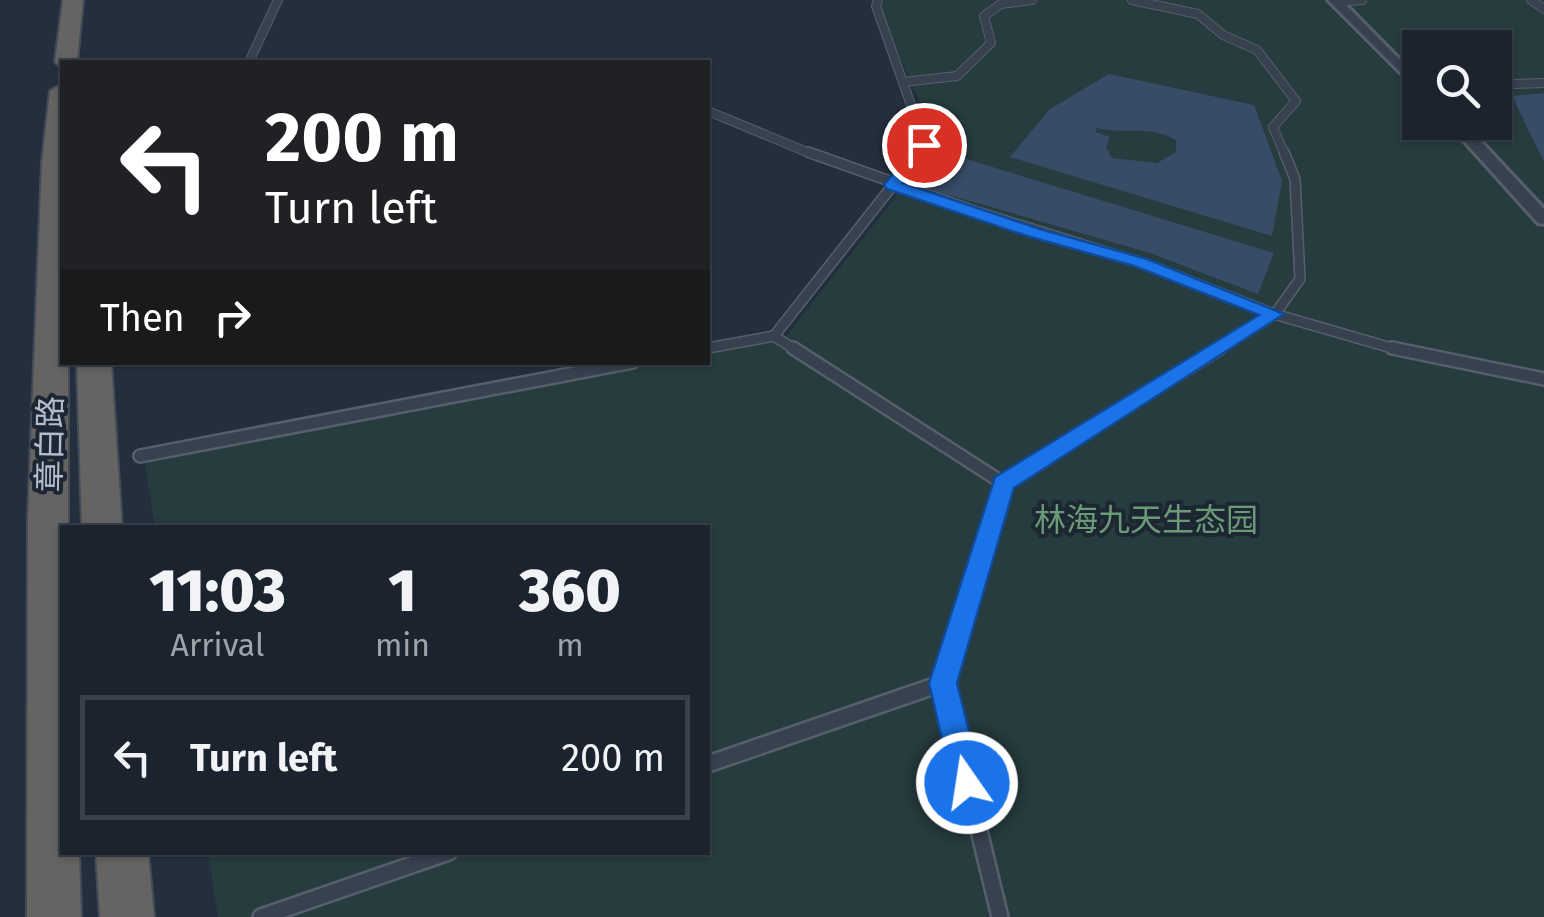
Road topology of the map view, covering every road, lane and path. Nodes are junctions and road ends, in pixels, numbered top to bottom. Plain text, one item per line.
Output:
1 (73, 0) edge
2 (278, 0) edge
3 (878, 0) edge
4 (1032, 0) edge
5 (1132, 0) edge
6 (1362, 0) edge
7 (1531, 0) edge
8 (1335, 1) edge
9 (1544, 1) edge
10 (1544, 9) edge
11 (66, 60) edge
12 (250, 60) edge
13 (1402, 70) edge
14 (902, 82) junction
15 (1514, 84) dead end
16 (1544, 84) edge
17 (60, 109) edge
18 (710, 112) edge
19 (1471, 140) edge
20 (893, 185) junction
21 (1544, 220) edge
22 (1274, 314) junction
23 (774, 336) junction
24 (710, 348) edge
25 (94, 365) edge
26 (617, 365) edge
27 (1544, 380) edge
28 (140, 456) dead end
29 (1004, 483) junction
30 (102, 525) edge
31 (943, 683) junction
32 (710, 763) edge
33 (122, 855) edge
34 (440, 855) edge
35 (54, 917) edge
36 (126, 917) edge
37 (262, 917) edge
38 (1000, 917) edge

1 - 11 highway
2 - 12 lane
3 - 14 lane
4 - 14 lane
5 - 22 lane
6 - 8 lane
7 - 9 lane
7 - 10 lane
8 - 13 street
14 - 20 lane
15 - 16 lane
17 - 35 highway, 章白路
18 - 20 lane
19 - 21 street
20 - 22 lane
20 - 23 lane
22 - 27 lane
22 - 29 lane
23 - 24 lane
23 - 29 lane
25 - 30 highway, 章白路
26 - 28 lane
29 - 31 lane
31 - 32 lane
31 - 38 lane
33 - 36 highway
34 - 37 lane

